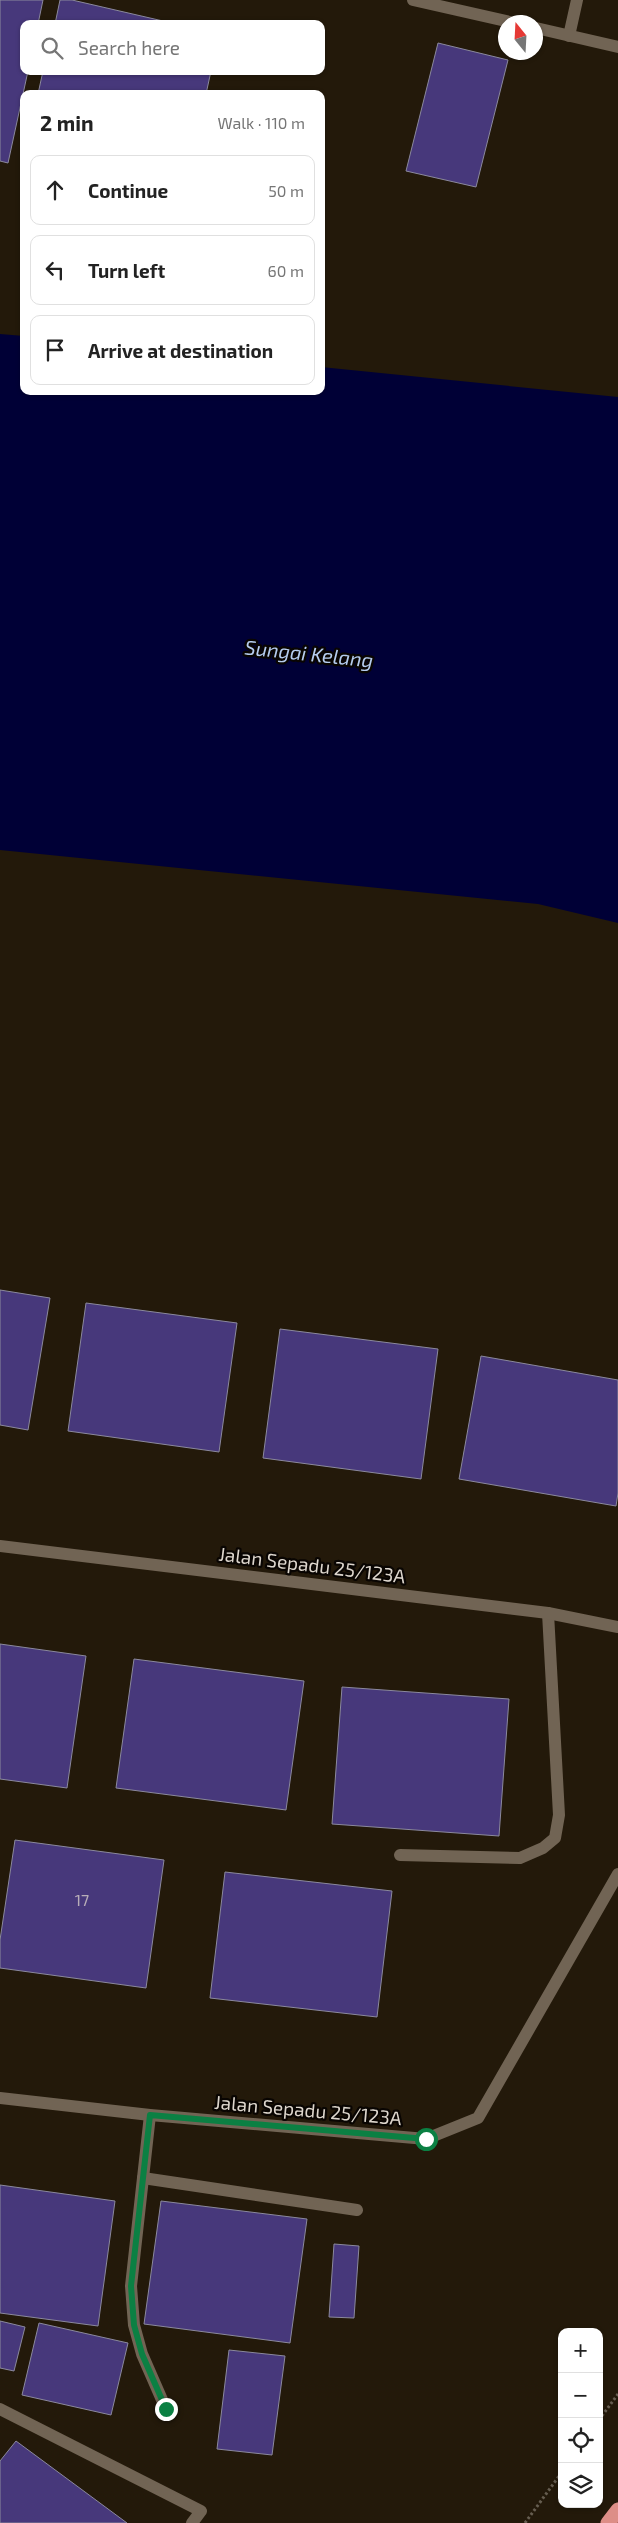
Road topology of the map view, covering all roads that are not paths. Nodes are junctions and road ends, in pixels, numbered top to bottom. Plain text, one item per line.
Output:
1 (412, 0) edge
2 (577, 0) edge
3 (498, 19) edge
4 (543, 30) edge
5 (569, 36) junction
6 (618, 47) edge
7 (0, 1546) edge
8 (548, 1613) junction
9 (618, 1627) edge
10 (400, 1855) dead end
11 (618, 1874) edge
12 (0, 2098) edge
13 (150, 2115) junction
14 (143, 2178) junction
15 (357, 2210) dead end
16 (0, 2409) edge
17 (166, 2409) dead end
18 (618, 2510) edge
19 (192, 2523) edge
20 (608, 2523) edge

1 - 3 street
2 - 5 street
4 - 5 street
5 - 6 street
7 - 8 street, Jalan Sepadu 25/123A
8 - 9 street, Jalan Sepadu 25/123A
8 - 10 street
11 - 13 street, Jalan Sepadu 25/123A
12 - 13 street, Jalan Sepadu 25/123A
13 - 14 street
14 - 15 street
14 - 17 street
16 - 19 street
18 - 20 highway

